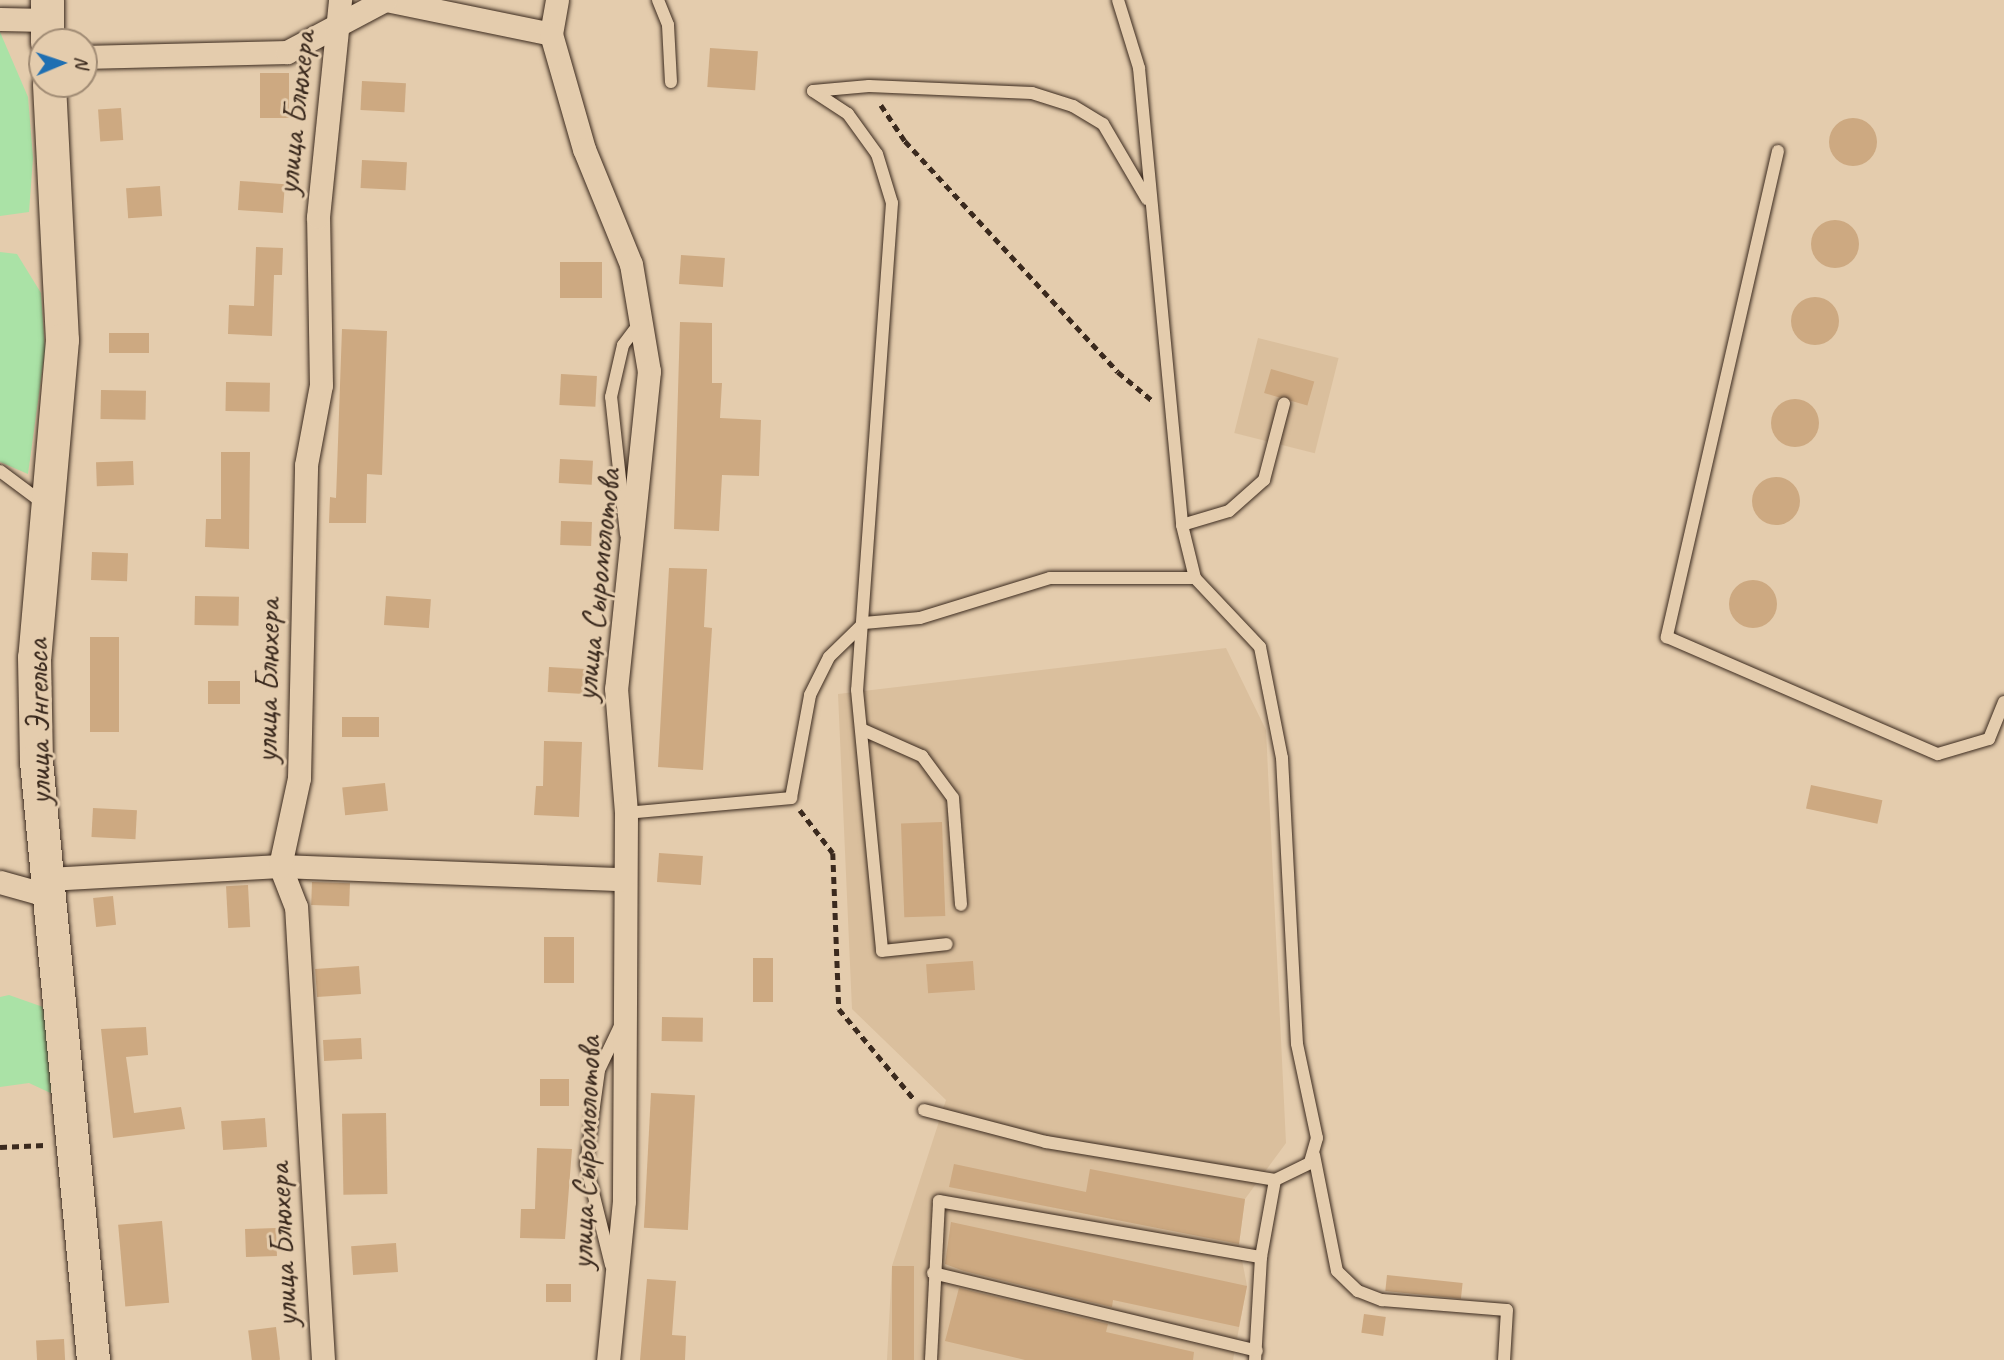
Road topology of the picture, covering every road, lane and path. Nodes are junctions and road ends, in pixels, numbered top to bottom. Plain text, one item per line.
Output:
1 (386, 0) edge
2 (556, 0) edge
3 (658, 0) edge
4 (1115, 3) edge
5 (340, 10) edge
6 (0, 19) edge
7 (47, 21) edge
8 (551, 34) junction
9 (98, 57) edge
10 (671, 82) dead end
11 (869, 86) junction
12 (50, 98) edge
13 (1778, 150) dead end
14 (1150, 202) junction
15 (644, 318) junction
16 (1284, 404) dead end
17 (1167, 413) junction
18 (0, 471) edge
19 (47, 505) junction
20 (1182, 525) junction
21 (632, 565) junction
22 (1195, 579) junction
23 (864, 624) junction
24 (2004, 702) edge
25 (861, 729) junction
26 (791, 798) junction
27 (626, 813) junction
28 (280, 866) junction
29 (623, 879) junction
30 (0, 882) edge
31 (49, 887) junction
32 (961, 905) dead end
33 (947, 944) dead end
34 (624, 1019) junction
35 (924, 1110) joint
36 (74, 1144) junction
37 (0, 1147) edge
38 (1313, 1151) junction
39 (1275, 1180) junction
40 (1261, 1257) junction
41 (933, 1273) junction
42 (615, 1282) junction
43 (1256, 1355) edge
44 (933, 1359) edge
45 (93, 1360) edge
46 (323, 1360) edge
47 (608, 1360) edge
48 (1504, 1360) edge

1 - 5 street
1 - 8 street
2 - 8 street, улица Сыромолотова
3 - 10 lane
4 - 14 lane
5 - 9 street
5 - 28 street, улица Блюхера
6 - 7 street
8 - 15 street, улица Сыромолотова
11 - 14 lane
11 - 17 path
11 - 23 lane
12 - 19 main road, улица Энгельса
13 - 24 lane
14 - 17 lane
15 - 21 street, улица Сыромолотова
15 - 21 lane
16 - 20 lane
17 - 20 lane
18 - 19 lane
19 - 31 main road, улица Энгельса
20 - 22 lane
21 - 27 street, улица Сыромолотова
22 - 23 lane
22 - 38 lane
23 - 25 lane
23 - 26 lane
25 - 32 lane
25 - 33 lane
26 - 27 lane
26 - 35 path
27 - 29 street, улица Сыромолотова
28 - 29 street
28 - 31 street
28 - 46 street, улица Блюхера
29 - 34 street, улица Сыромолотова
30 - 31 street
31 - 36 main road, улица Энгельса
34 - 42 street, улица Сыромолотова
34 - 42 lane
35 - 39 lane
36 - 37 path
36 - 45 main road, улица Энгельса
38 - 39 lane
38 - 48 lane
39 - 40 lane
40 - 41 lane
40 - 43 lane
41 - 43 lane
41 - 44 lane
42 - 47 street, улица Сыромолотова

